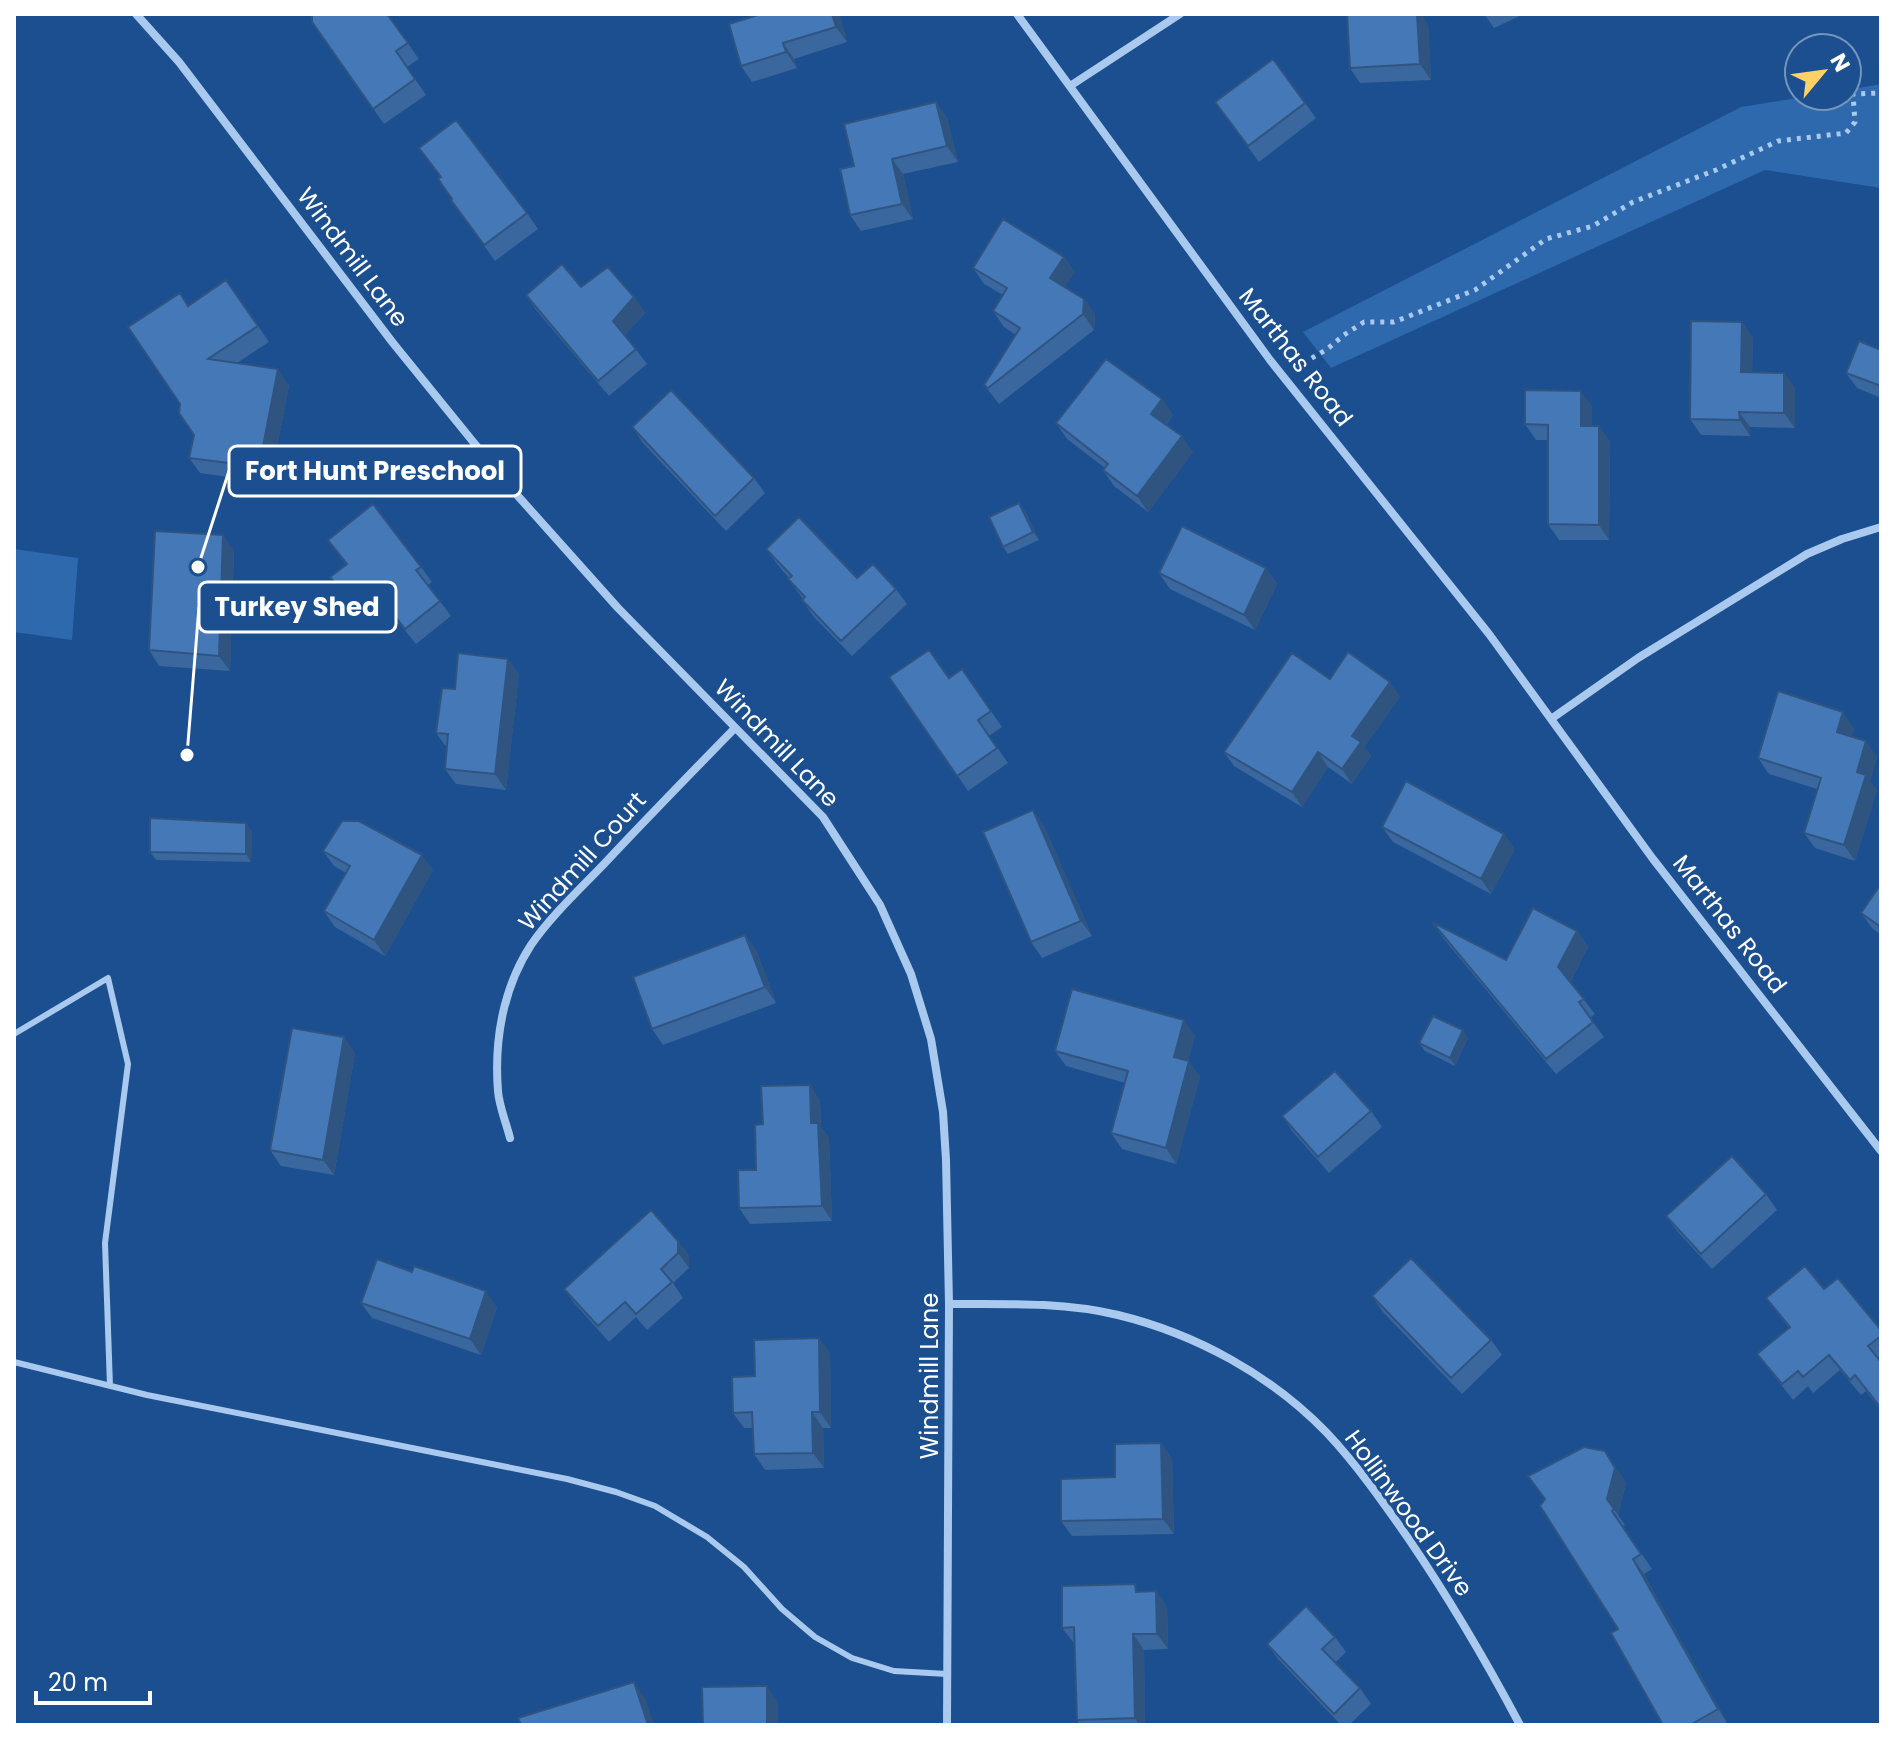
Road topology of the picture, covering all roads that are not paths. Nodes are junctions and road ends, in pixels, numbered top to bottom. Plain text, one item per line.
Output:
1 (136, 14) edge
2 (1017, 14) edge
3 (1180, 14) edge
4 (1070, 86) junction
5 (1881, 527) edge
6 (1551, 719) junction
7 (735, 728) junction
8 (14, 1034) edge
9 (510, 1138) dead end
10 (1881, 1151) edge
11 (949, 1304) junction
12 (14, 1362) edge
13 (110, 1386) junction
14 (947, 1674) junction
15 (947, 1725) edge
16 (1520, 1725) edge

1 - 7 street, Windmill Lane
2 - 4 street, Marthas Road
3 - 4 street
4 - 6 street, Marthas Road
5 - 6 street
6 - 10 street, Marthas Road
7 - 9 street, Windmill Court
7 - 11 street, Windmill Lane
8 - 13 lane
11 - 14 street, Windmill Lane
11 - 16 street, Hollinwood Drive
12 - 13 lane
13 - 14 lane
14 - 15 street, Windmill Lane

